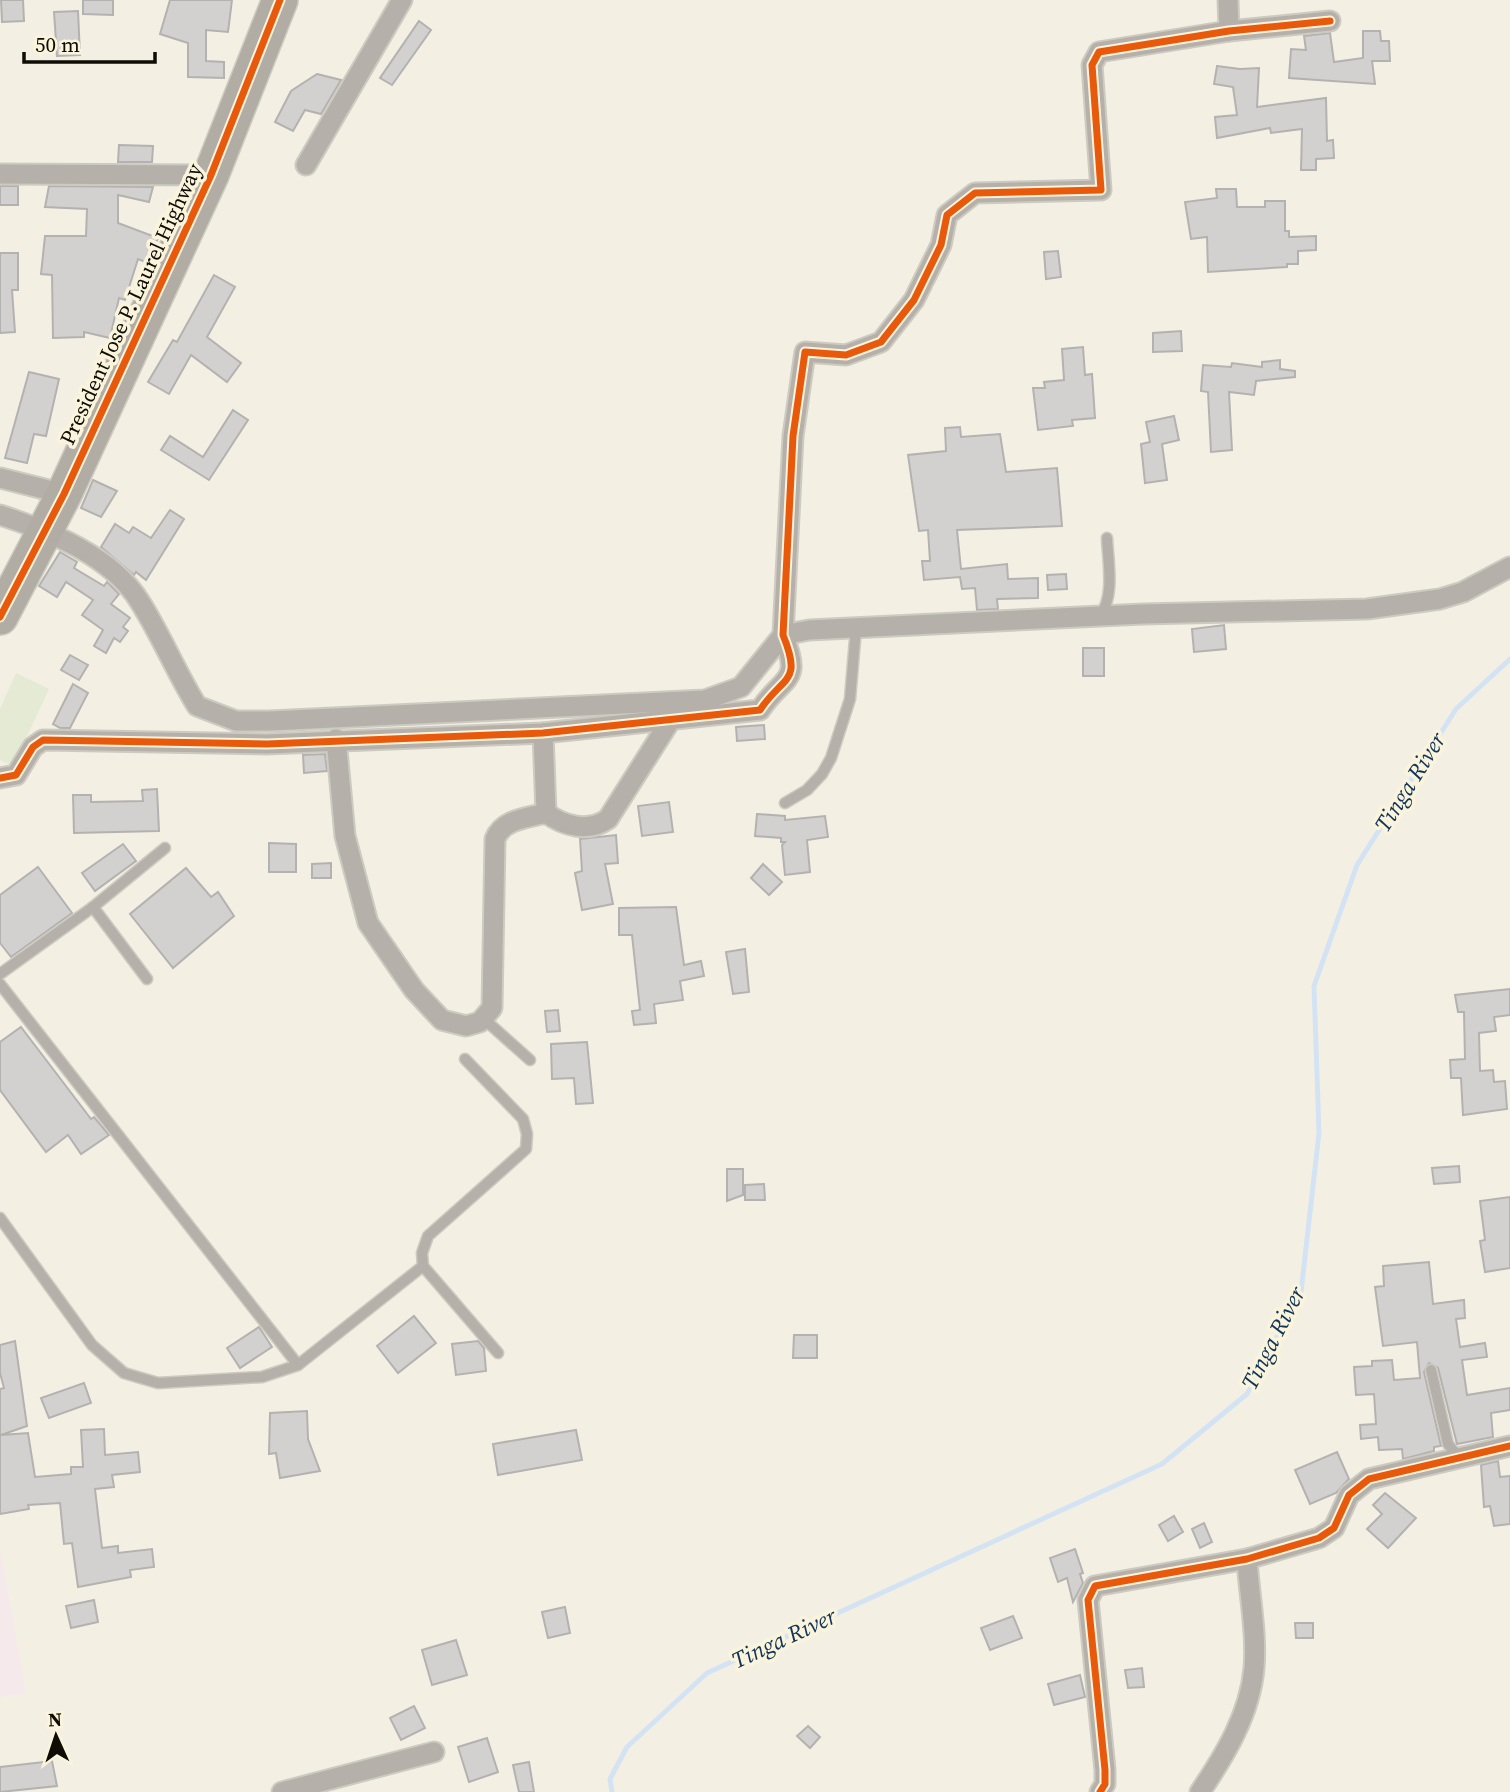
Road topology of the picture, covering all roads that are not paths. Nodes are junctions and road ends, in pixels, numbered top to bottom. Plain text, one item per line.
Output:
1 (280, 0) edge
2 (402, 0) edge
3 (1228, 0) edge
4 (1329, 21) dead end
5 (1229, 31) junction
6 (306, 165) dead end
7 (0, 174) edge
8 (211, 176) junction
9 (0, 478) edge
10 (64, 494) junction
11 (0, 515) edge
12 (43, 533) junction
13 (1107, 538) dead end
14 (1510, 567) edge
15 (0, 617) edge
16 (1100, 617) junction
17 (856, 628) junction
18 (783, 635) junction
19 (670, 721) junction
20 (543, 733) junction
21 (336, 739) junction
22 (0, 778) edge
23 (785, 803) dead end
24 (546, 813) junction
25 (165, 848) dead end
26 (93, 908) junction
27 (0, 974) edge
28 (148, 979) dead end
29 (0, 984) edge
30 (484, 1019) junction
31 (465, 1059) dead end
32 (530, 1060) dead end
33 (0, 1218) edge
34 (423, 1266) junction
35 (498, 1353) dead end
36 (298, 1365) junction
37 (1430, 1370) dead end
38 (1510, 1446) edge
39 (1459, 1458) junction
40 (1247, 1559) junction
41 (434, 1752) dead end
42 (282, 1792) edge
43 (1100, 1792) edge
44 (1200, 1792) edge

1 - 8 highway, President Jose P. Laurel Highway
2 - 6 street
3 - 5 street
4 - 5 street
5 - 18 street
7 - 8 street
8 - 10 highway, President Jose P. Laurel Highway
9 - 10 street
10 - 12 highway, President Jose P. Laurel Highway
11 - 12 street
12 - 15 highway, President Jose P. Laurel Highway
12 - 18 street
13 - 16 lane
14 - 16 street
16 - 17 street
17 - 18 street
17 - 23 lane
18 - 19 street
19 - 20 street
19 - 24 street
20 - 21 street
20 - 24 street
21 - 22 street
21 - 30 street
24 - 30 street
25 - 26 lane
26 - 27 lane
26 - 28 lane
29 - 36 lane
30 - 32 lane
31 - 34 lane
33 - 36 lane
34 - 35 lane
34 - 36 lane
37 - 39 lane
38 - 39 street
39 - 40 street
40 - 43 street
40 - 44 street
41 - 42 street

